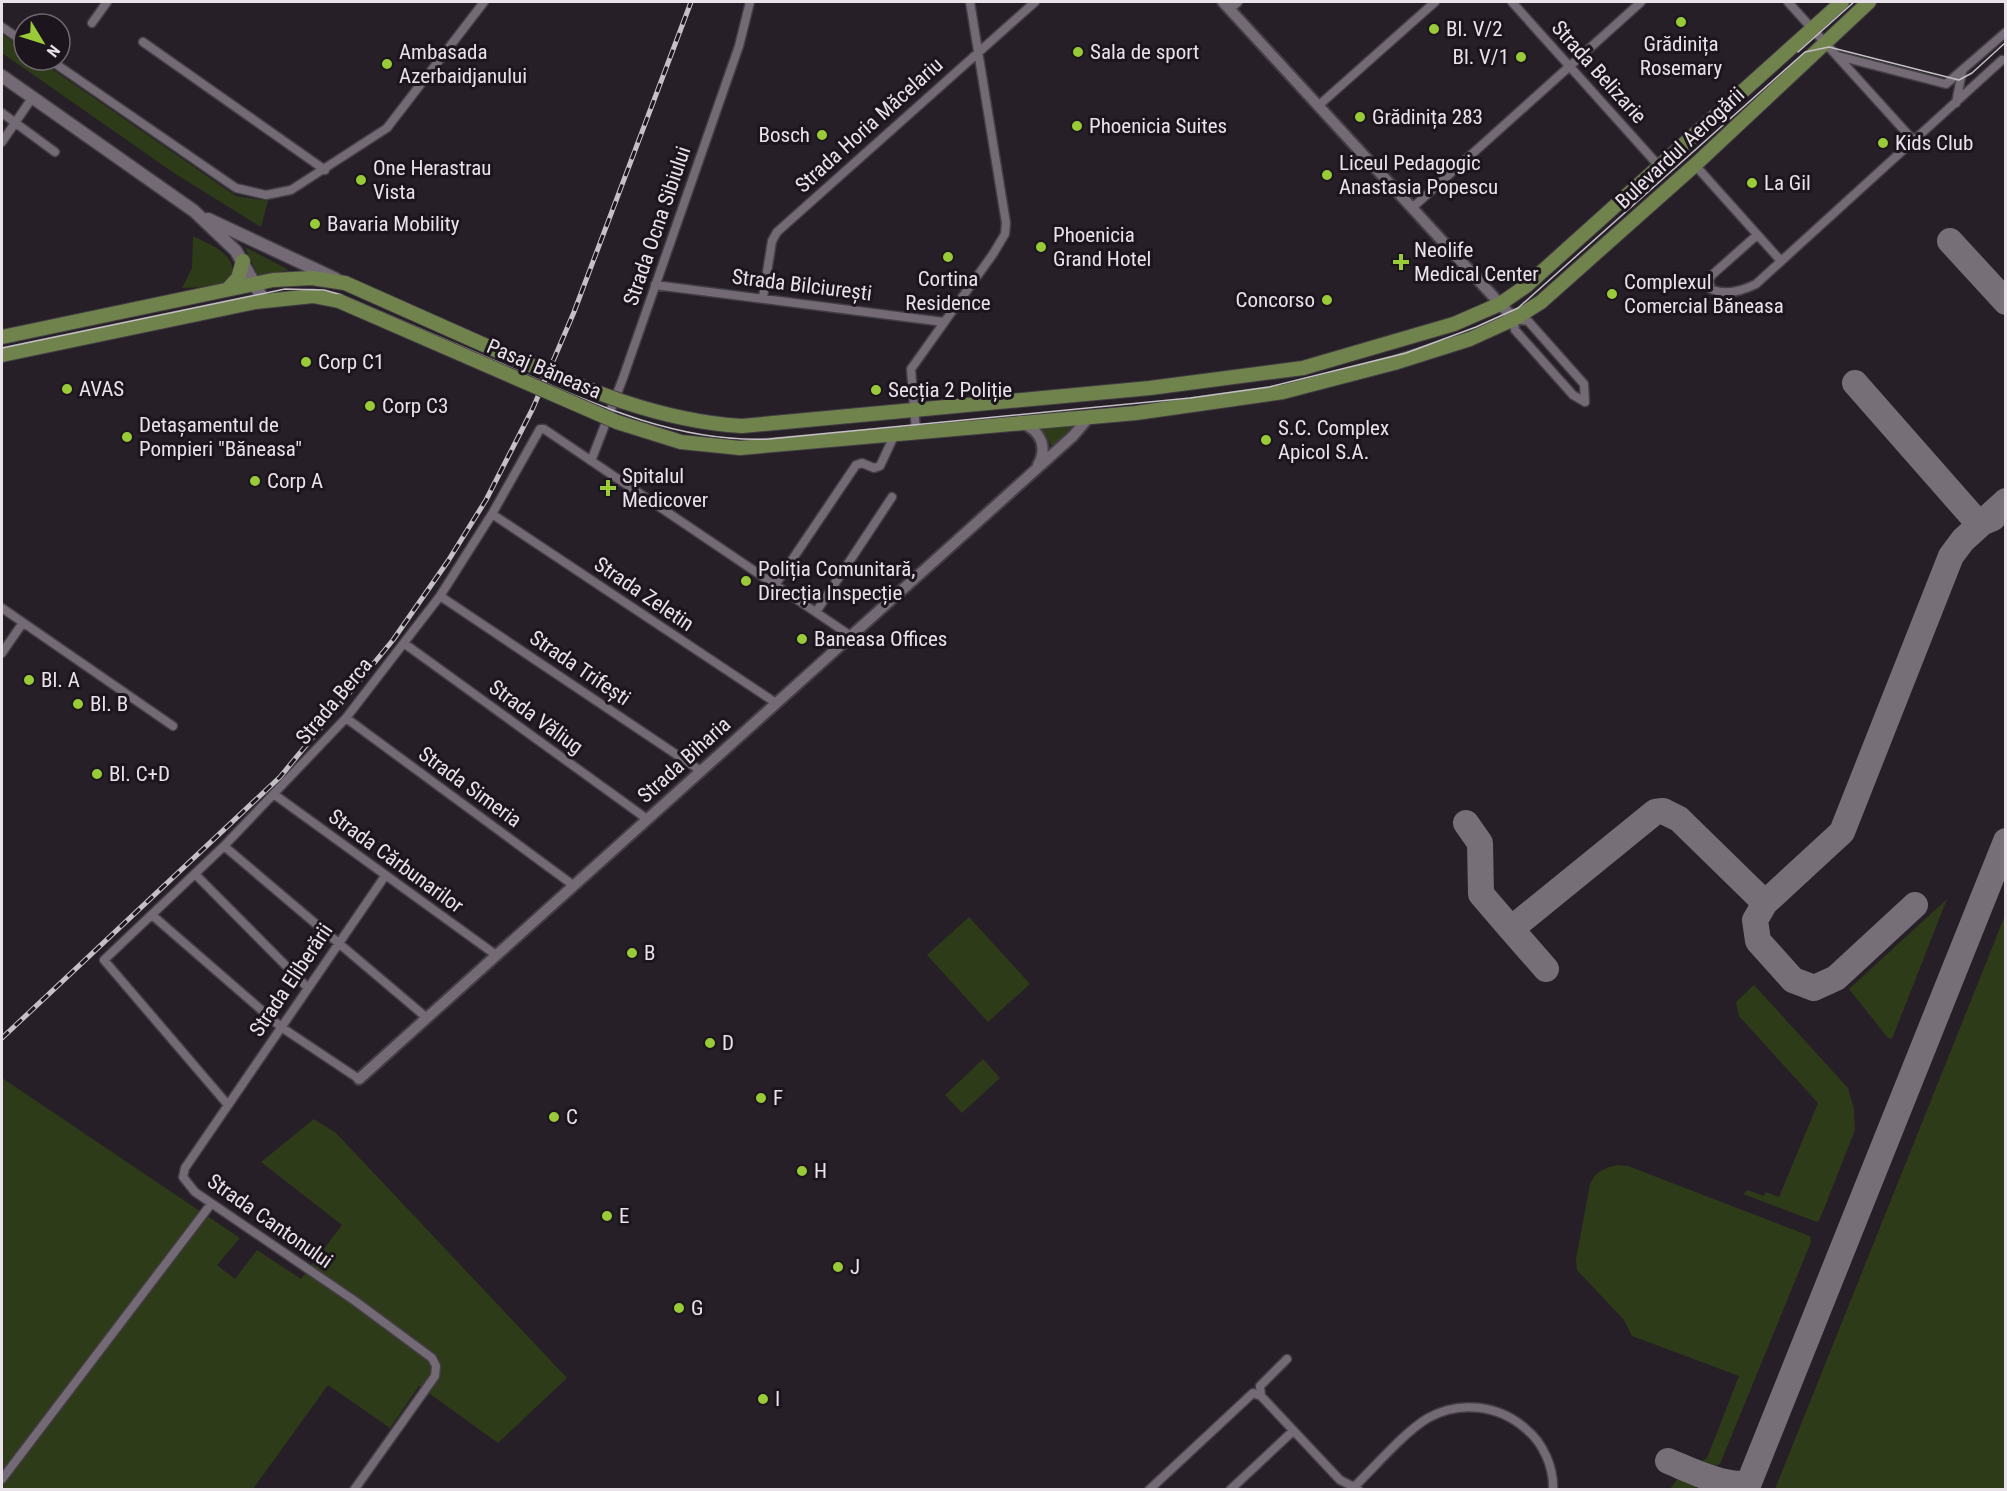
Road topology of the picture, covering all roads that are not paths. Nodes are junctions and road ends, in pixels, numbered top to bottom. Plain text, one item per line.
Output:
1 (107, 2) edge
2 (484, 2) edge
3 (750, 2) edge
4 (970, 2) edge
5 (1035, 2) edge
6 (1435, 2) edge
7 (1512, 2) edge
8 (1641, 2) edge
9 (1788, 2) edge
10 (1842, 2) edge
11 (1869, 2) edge
12 (1231, 4) edge
13 (92, 23) dead end
14 (1812, 28) junction
15 (2006, 32) edge
16 (143, 42) dead end
17 (1825, 42) junction
18 (977, 53) junction
19 (1838, 56) junction
20 (2002, 60) dead end
21 (1570, 66) junction
22 (1963, 70) junction
23 (67, 72) edge
24 (2, 76) edge
25 (32, 98) junction
26 (1955, 103) junction
27 (1318, 106) junction
28 (2, 113) edge
29 (15, 123) junction
30 (1914, 141) junction
31 (2, 142) edge
32 (55, 152) dead end
33 (1695, 165) junction
34 (1659, 166) junction
35 (325, 170) junction
36 (1412, 208) junction
37 (194, 211) junction
38 (1757, 235) junction
39 (243, 261) junction
40 (1781, 261) junction
41 (345, 283) junction
42 (256, 284) junction
43 (655, 285) junction
44 (228, 289) junction
45 (763, 297) junction
46 (264, 301) junction
47 (1500, 304) junction
48 (1514, 319) junction
49 (944, 322) junction
50 (2, 337) edge
51 (2, 355) edge
52 (914, 410) junction
53 (1090, 416) junction
54 (1019, 422) junction
55 (916, 431) junction
56 (895, 434) junction
57 (591, 461) junction
58 (1034, 471) junction
59 (892, 497) dead end
60 (492, 514) junction
61 (775, 585) junction
62 (440, 596) junction
63 (2, 608) edge
64 (816, 612) junction
65 (22, 624) junction
66 (851, 636) junction
67 (405, 644) junction
68 (2, 653) edge
69 (776, 703) junction
70 (346, 718) junction
71 (172, 726) dead end
72 (701, 771) junction
73 (275, 795) junction
74 (647, 819) junction
75 (224, 846) junction
76 (195, 874) junction
77 (385, 876) junction
78 (573, 885) junction
79 (153, 915) junction
80 (338, 944) junction
81 (496, 955) junction
82 (308, 988) junction
83 (426, 1018) junction
84 (281, 1027) junction
85 (359, 1079) joint
86 (228, 1105) junction
87 (211, 1204) junction
88 (1287, 1359) dead end
89 (1261, 1396) junction
90 (1293, 1431) junction
91 (2, 1479) edge
92 (1354, 1489) edge
93 (354, 1490) edge
94 (1149, 1490) edge
95 (1230, 1490) edge
96 (1553, 1490) edge

1 - 13 street
2 - 35 street
3 - 43 street, Strada Ocna Sibiului
4 - 18 street
5 - 18 street, Strada Horia Măcelariu
6 - 27 street
7 - 21 street, Strada Belizarie
8 - 21 street
9 - 14 street
10 - 14 main road, Bulevardul Aerogării
11 - 17 main road, Bulevardul Aerogării
12 - 27 street
14 - 17 street
14 - 34 main road, Bulevardul Aerogării
15 - 22 street
16 - 35 street
17 - 19 street
17 - 33 main road, Bulevardul Aerogării
18 - 45 street, Strada Horia Măcelariu
18 - 49 street
19 - 22 street
19 - 30 street
20 - 26 street
21 - 34 street, Strada Belizarie
21 - 36 street
22 - 26 street
23 - 35 street
24 - 25 main road
25 - 29 street
25 - 37 main road
26 - 30 street
27 - 36 street
28 - 29 street
29 - 31 street
29 - 32 street
30 - 40 street
33 - 38 street
33 - 48 main road, Bulevardul Aerogării
34 - 47 main road, Bulevardul Aerogării
36 - 47 street
37 - 39 main road
37 - 41 main road
38 - 40 street
38 - 40 street
39 - 42 main road
39 - 44 main road
41 - 42 main road, Pasaj Băneasa
41 - 52 main road, Pasaj Băneasa, bridge
42 - 44 main road, Pasaj Băneasa
42 - 46 main road
43 - 45 street, Strada Bilciurești
43 - 57 street, Strada Ocna Sibiului
44 - 50 main road, Pasaj Băneasa
45 - 49 street, Strada Bilciurești
46 - 51 main road, Pasaj Băneasa
46 - 56 main road, Pasaj Băneasa, bridge
47 - 48 street
47 - 52 main road, Bulevardul Aerogării
48 - 48 street
48 - 53 main road, Bulevardul Aerogării
49 - 52 street
52 - 55 street
53 - 54 main road, Pasaj Băneasa
53 - 58 street, Strada Biharia
54 - 55 main road, Pasaj Băneasa
54 - 58 street
55 - 56 main road, Pasaj Băneasa
56 - 61 street
57 - 60 street, Strada Berca
57 - 61 street
58 - 66 street, Strada Biharia
59 - 64 street
60 - 62 street, Strada Berca
60 - 69 street, Strada Zeletin
61 - 64 street
62 - 67 street, Strada Berca
62 - 72 street, Strada Trifești
63 - 65 street
64 - 66 street
65 - 68 street
65 - 71 street
66 - 69 street, Strada Biharia
67 - 70 street, Strada Berca
67 - 74 street, Strada Văliug
69 - 72 street, Strada Biharia
70 - 73 street, Strada Berca
70 - 78 street, Strada Simeria
72 - 74 street, Strada Biharia
73 - 75 street, Strada Berca
73 - 77 street, Strada Cărbunarilor
74 - 78 street, Strada Biharia
75 - 76 street, Strada Berca
75 - 80 street
76 - 79 street, Strada Berca
76 - 82 street
77 - 80 street, Strada Eliberării
77 - 81 street, Strada Cărbunarilor
78 - 81 street, Strada Biharia
79 - 84 street
79 - 86 street, Strada Berca
80 - 82 street, Strada Eliberării
80 - 83 street
81 - 83 street, Strada Biharia
82 - 84 street, Strada Eliberării
83 - 85 street, Strada Biharia
84 - 85 street
84 - 86 street, Strada Eliberării
86 - 87 street, Strada Cantonului
87 - 91 street
87 - 93 street, Strada Cantonului
88 - 89 street
89 - 90 street
89 - 94 street
90 - 92 street
90 - 95 street
92 - 96 street

